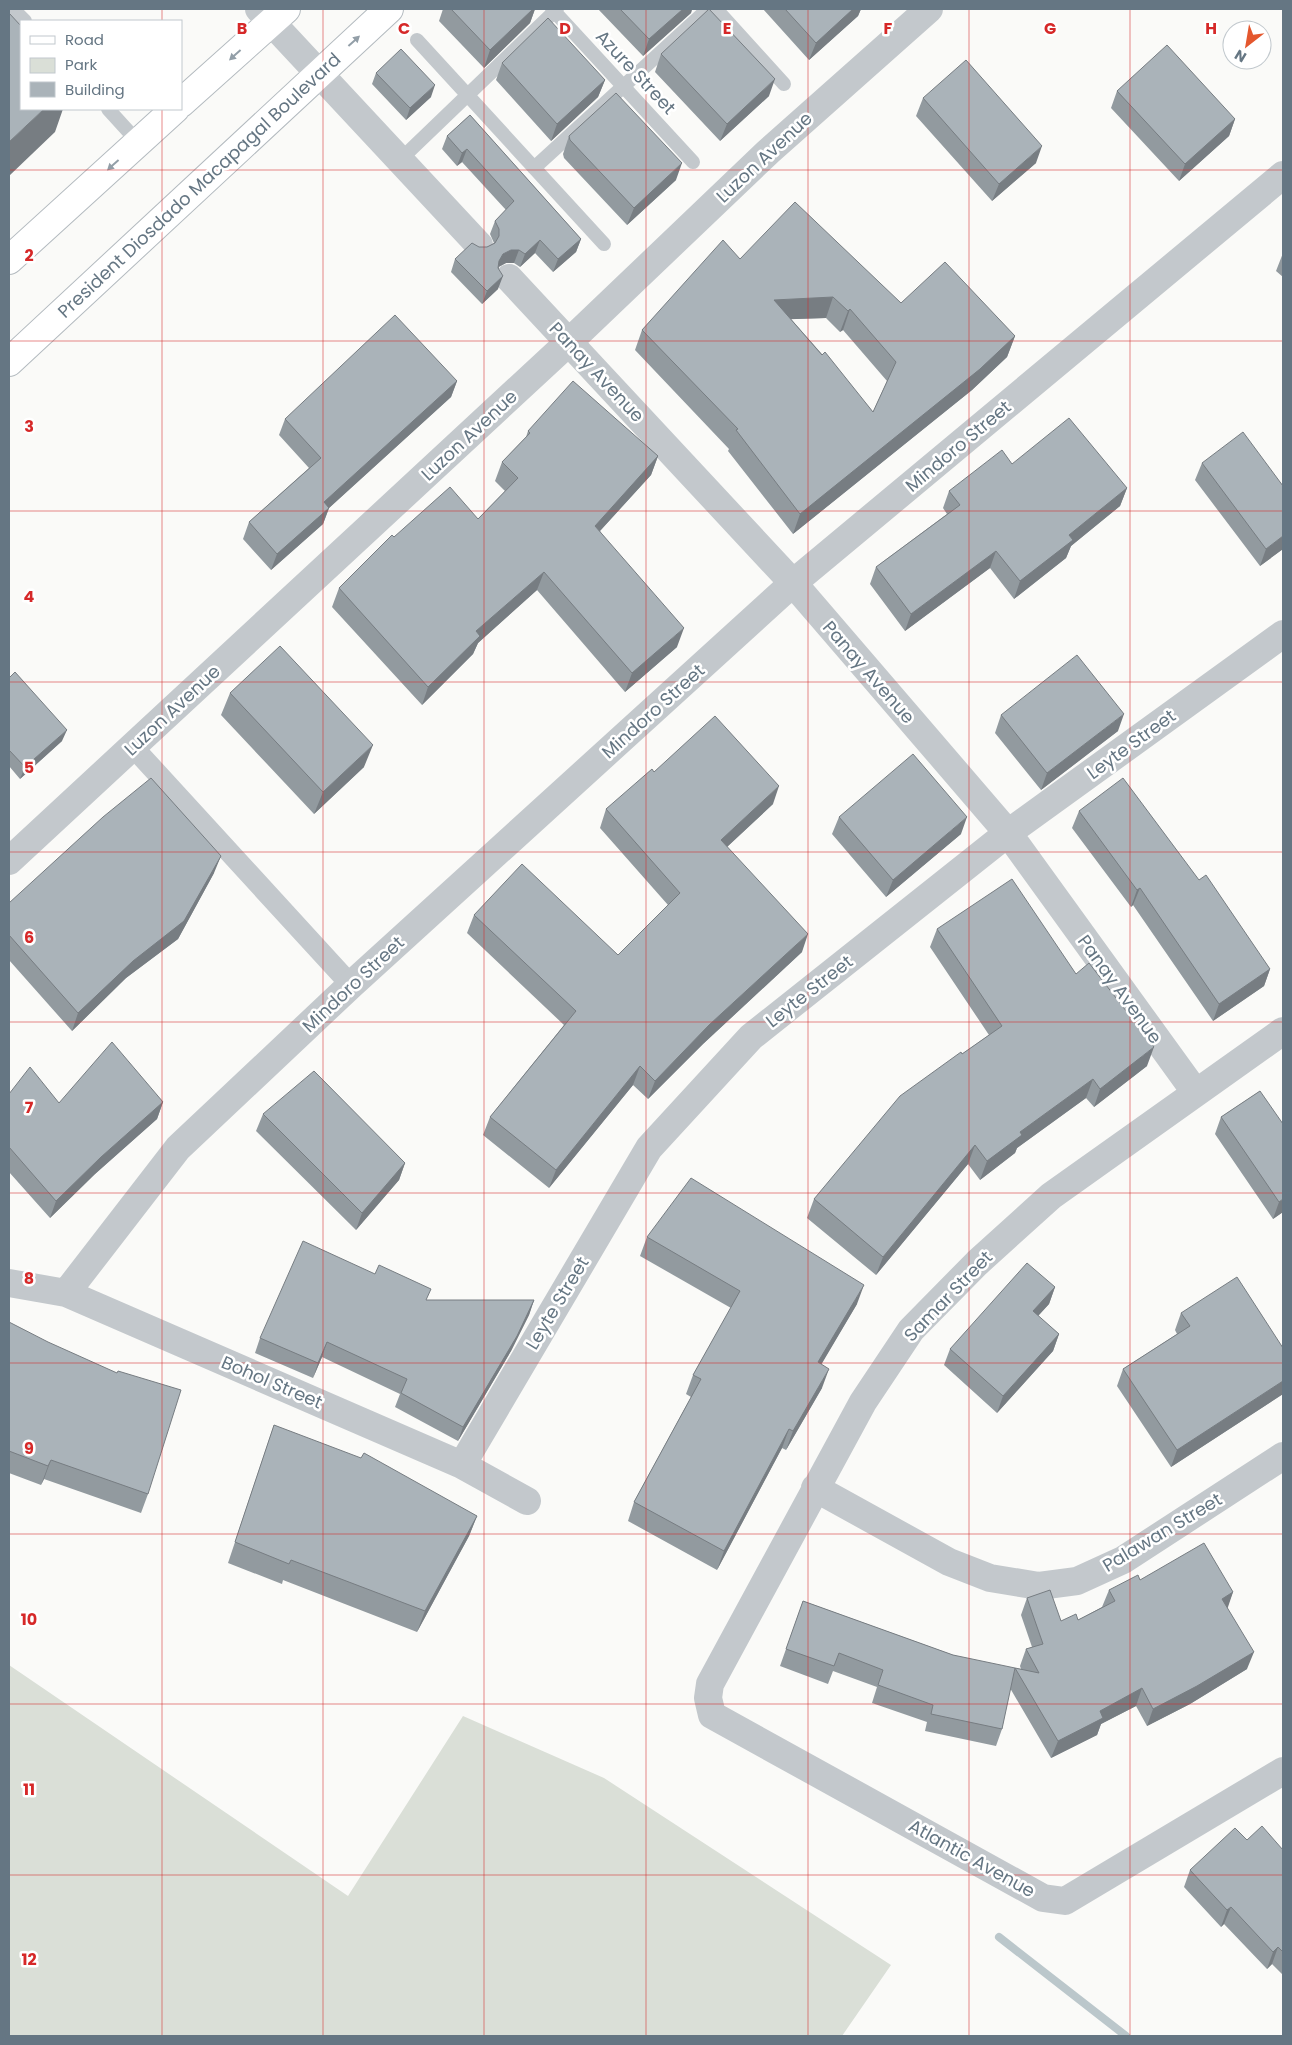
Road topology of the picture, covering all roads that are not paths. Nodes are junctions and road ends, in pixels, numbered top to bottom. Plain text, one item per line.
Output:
1 (13, 9) edge
2 (389, 9) edge
3 (708, 9) edge
4 (716, 9) edge
5 (929, 9) edge
6 (554, 10) edge
7 (272, 13) edge
8 (24, 20) edge
9 (417, 40) dead end
10 (319, 73) junction
11 (784, 84) dead end
12 (623, 85) junction
13 (468, 96) junction
14 (182, 102) edge
15 (109, 110) edge
16 (174, 110) edge
17 (138, 142) junction
18 (400, 160) junction
19 (693, 162) dead end
20 (534, 168) junction
21 (1283, 175) edge
22 (604, 244) dead end
23 (478, 245) edge
24 (9, 260) edge
25 (509, 278) dead end
26 (569, 342) junction
27 (9, 362) edge
28 (793, 583) junction
29 (1283, 634) edge
30 (133, 747) junction
31 (1008, 833) junction
32 (9, 861) edge
33 (351, 985) junction
34 (1283, 1031) edge
35 (1196, 1093) junction
36 (9, 1283) edge
37 (66, 1293) junction
38 (1283, 1456) edge
39 (462, 1465) junction
40 (815, 1488) junction
41 (528, 1501) dead end
42 (712, 1714) joint
43 (1283, 1771) edge

1 - 8 lane
10 -> 2 main road, President Diosdado Macapagal Boulevard
3 - 12 lane
4 - 11 lane
5 - 26 street, Luzon Avenue
6 - 12 lane, Azure Street
6 - 13 lane
7 - 10 street
7 -> 14 main road
9 - 13 lane
10 - 18 street
10 - 27 main road, President Diosdado Macapagal Boulevard
12 - 19 lane, Azure Street
12 - 20 lane
13 - 18 lane
13 - 20 lane
15 - 17 lane
16 - 17 main road
17 -> 24 main road
18 - 23 street
20 - 22 lane
21 - 28 street, Mindoro Street
25 - 26 street, Panay Avenue
26 - 28 street, Panay Avenue
26 - 30 street, Luzon Avenue
28 - 31 street, Panay Avenue
28 - 33 street, Mindoro Street
29 - 31 street, Leyte Street
30 - 32 street, Luzon Avenue
30 - 33 street
31 - 35 street, Panay Avenue
31 - 39 street, Leyte Street
33 - 37 street, Mindoro Street
34 - 35 street, Samar Street
35 - 40 street, Samar Street
36 - 37 street, Bohol Street
37 - 39 street, Bohol Street
38 - 40 street, Palawan Street
39 - 41 street, Bohol Street
40 - 42 street, Samar Street
42 - 43 street, Atlantic Avenue

